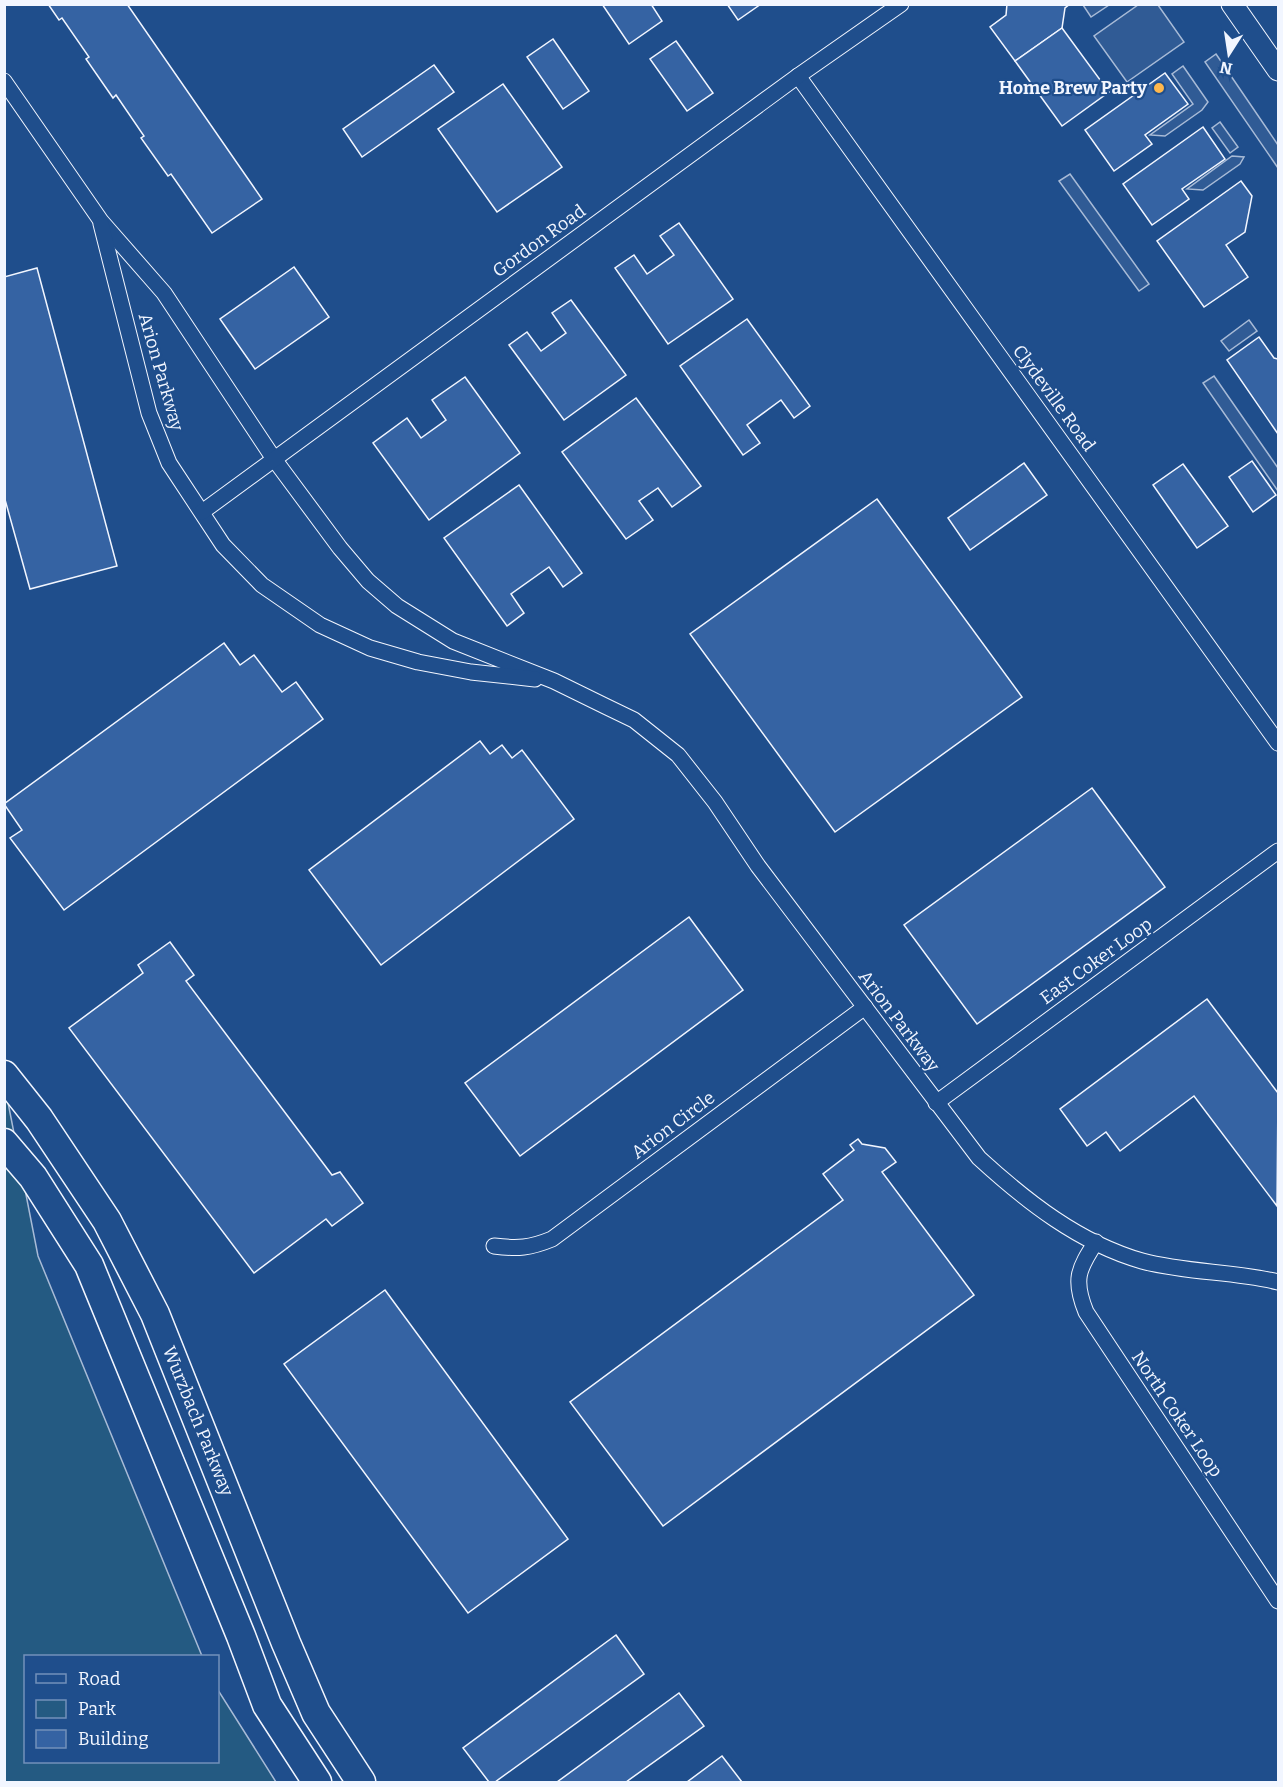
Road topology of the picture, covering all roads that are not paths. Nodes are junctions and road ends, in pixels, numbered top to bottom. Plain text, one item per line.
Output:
1 (901, 4) edge
2 (1232, 4) edge
3 (1278, 69) edge
4 (798, 76) junction
5 (4, 81) edge
6 (101, 221) junction
7 (274, 459) junction
8 (202, 512) junction
9 (554, 681) junction
10 (1278, 743) edge
11 (1278, 851) edge
12 (865, 1007) junction
13 (4, 1075) edge
14 (936, 1103) junction
15 (4, 1143) edge
16 (1096, 1242) junction
17 (494, 1246) dead end
18 (1278, 1282) edge
19 (1278, 1601) edge
20 (317, 1782) edge
21 (361, 1782) edge

1 - 4 street, Gordon Road
2 - 3 main road
4 - 7 street, Gordon Road
4 - 10 street, Clydeville Road
5 - 6 street, Arion Parkway
6 - 7 street, Arion Parkway
6 - 8 street, Arion Parkway
7 - 8 street, Gordon Road
7 - 9 street, Arion Parkway
8 - 9 street, Arion Parkway
9 - 12 street, Arion Parkway
11 - 14 street, East Coker Loop
12 - 14 street, Arion Parkway
12 - 17 street, Arion Circle
13 - 21 highway, Wurzbach Parkway
14 - 16 street, Arion Parkway
15 - 20 highway
16 - 18 street, Arion Parkway
16 - 19 street, North Coker Loop

